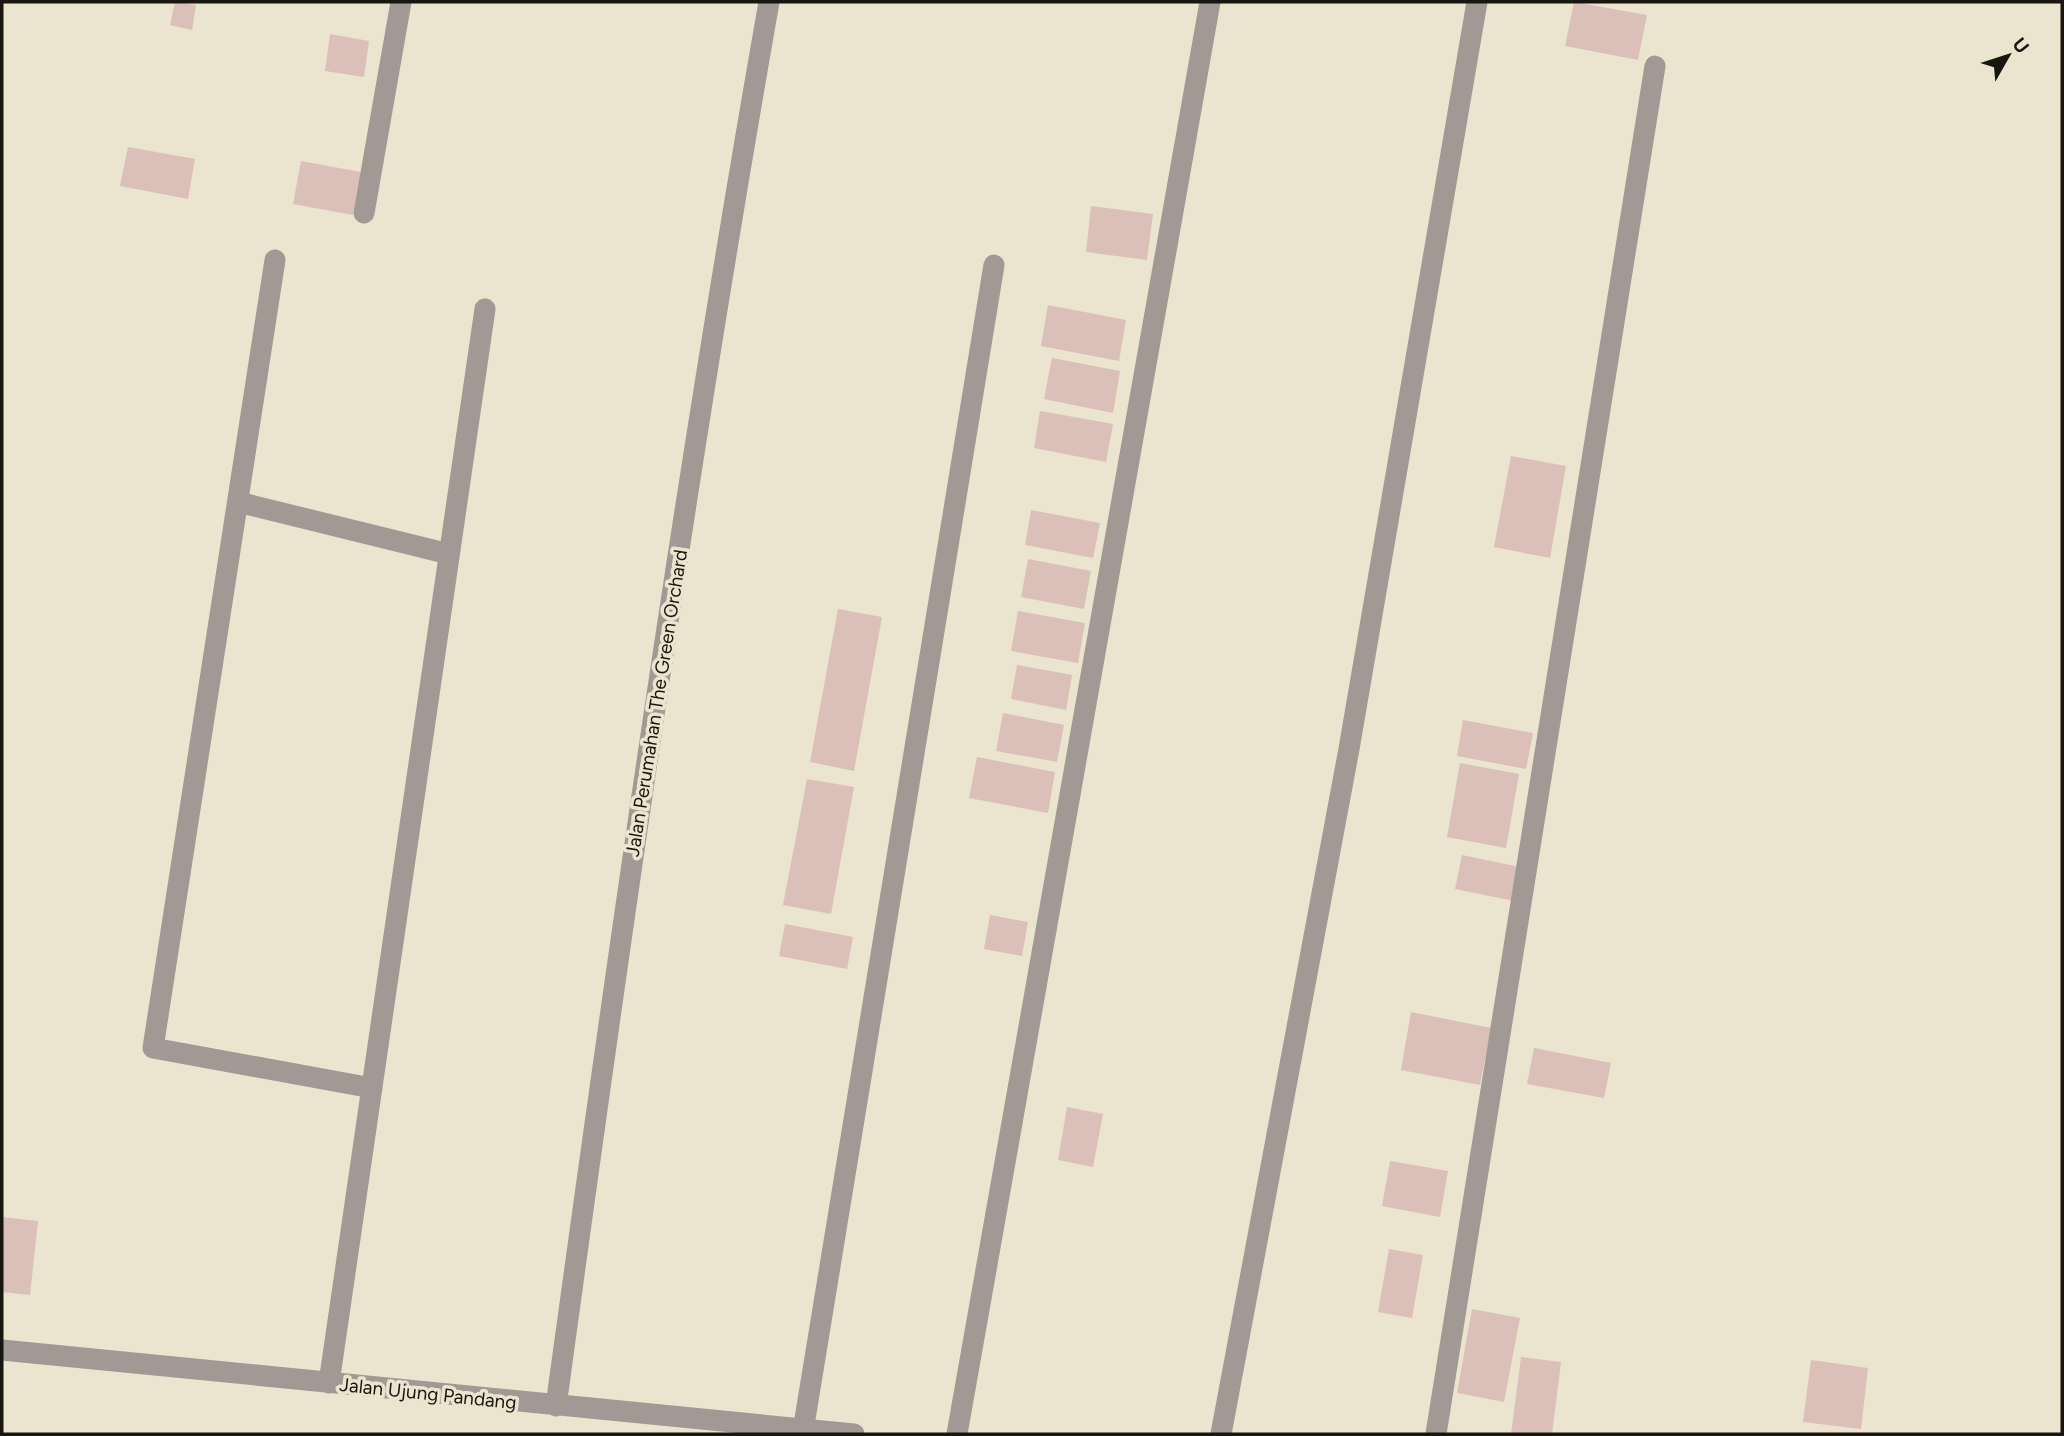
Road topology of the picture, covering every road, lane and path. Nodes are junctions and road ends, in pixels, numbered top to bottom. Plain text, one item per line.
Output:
1 (401, 2) edge
2 (769, 2) edge
3 (1210, 2) edge
4 (1477, 2) edge
5 (1655, 66) dead end
6 (364, 213) dead end
7 (275, 260) dead end
8 (995, 265) dead end
9 (485, 309) dead end
10 (237, 502) junction
11 (449, 554) junction
12 (372, 1088) junction
13 (2, 1350) edge
14 (329, 1383) junction
15 (556, 1406) junction
16 (803, 1430) junction
17 (854, 1434) edge
18 (957, 1434) edge
19 (1221, 1434) edge
20 (1436, 1434) edge

1 - 6 street
2 - 15 street, Jalan Perumahan The Green Orchard
3 - 18 street
4 - 19 street
5 - 20 street
7 - 10 street
8 - 16 street
9 - 11 street
10 - 11 street
10 - 12 street
11 - 12 street
12 - 14 street
13 - 14 street, Jalan Ujung Pandang
14 - 15 street, Jalan Ujung Pandang
15 - 16 street, Jalan Ujung Pandang
16 - 17 street, Jalan Ujung Pandang

